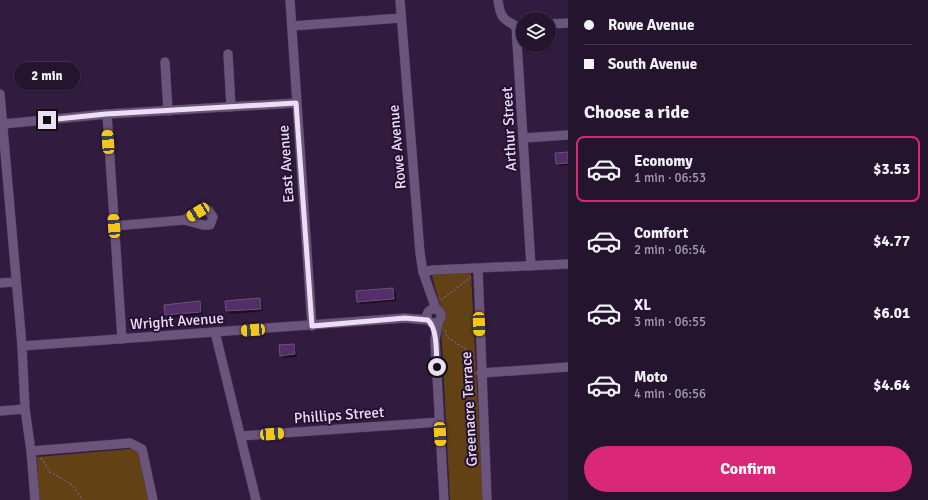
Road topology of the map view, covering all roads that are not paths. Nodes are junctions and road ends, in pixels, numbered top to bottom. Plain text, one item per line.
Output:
1 (290, 0) edge
2 (400, 0) edge
3 (498, 0) edge
4 (400, 18) junction
5 (568, 23) edge
6 (556, 24) edge
7 (516, 25) edge
8 (292, 26) junction
9 (521, 52) edge
10 (228, 54) dead end
11 (165, 62) dead end
12 (0, 94) edge
13 (296, 103) junction
14 (231, 107) junction
15 (168, 111) junction
16 (106, 114) junction
17 (3, 124) junction
18 (568, 135) edge
19 (524, 138) junction
20 (184, 220) dead end
21 (114, 226) junction
22 (568, 264) edge
23 (531, 266) junction
24 (478, 268) junction
25 (423, 272) junction
26 (15, 282) junction
27 (0, 283) edge
28 (433, 316) junction
29 (312, 326) junction
30 (215, 332) junction
31 (122, 339) junction
32 (22, 346) junction
33 (568, 367) edge
34 (481, 373) junction
35 (26, 410) junction
36 (0, 411) edge
37 (440, 422) junction
38 (241, 436) junction
39 (31, 451) junction
40 (35, 500) edge
41 (153, 500) edge
42 (256, 500) edge
43 (444, 500) edge
44 (487, 500) edge

1 - 8 street, East Avenue
2 - 4 street, Rowe Avenue
3 - 7 street, Arthur Street
4 - 8 street
4 - 25 street, Rowe Avenue
5 - 6 street
8 - 13 street, East Avenue
9 - 19 street, Arthur Street
10 - 14 street
11 - 15 street
12 - 17 street
13 - 14 street
13 - 29 street, East Avenue
14 - 15 street
15 - 16 street
16 - 17 street
16 - 21 street
17 - 26 street
18 - 19 street
19 - 23 street, Arthur Street
20 - 21 street
21 - 31 street
22 - 23 street
23 - 24 street
24 - 25 street
24 - 34 street, Greenacre Terrace
25 - 28 street, Rowe Avenue
26 - 27 street
26 - 32 street
28 - 29 street, Wright Avenue
28 - 37 street, Rowe Avenue
29 - 30 street, Wright Avenue
30 - 31 street, Wright Avenue
30 - 38 street
31 - 32 street, Wright Avenue
32 - 35 street
33 - 34 street
34 - 44 street, Greenacre Terrace
35 - 36 street
35 - 39 street
37 - 38 street, Phillips Street
37 - 43 street, Rowe Avenue
38 - 42 street
39 - 40 street
39 - 41 street

